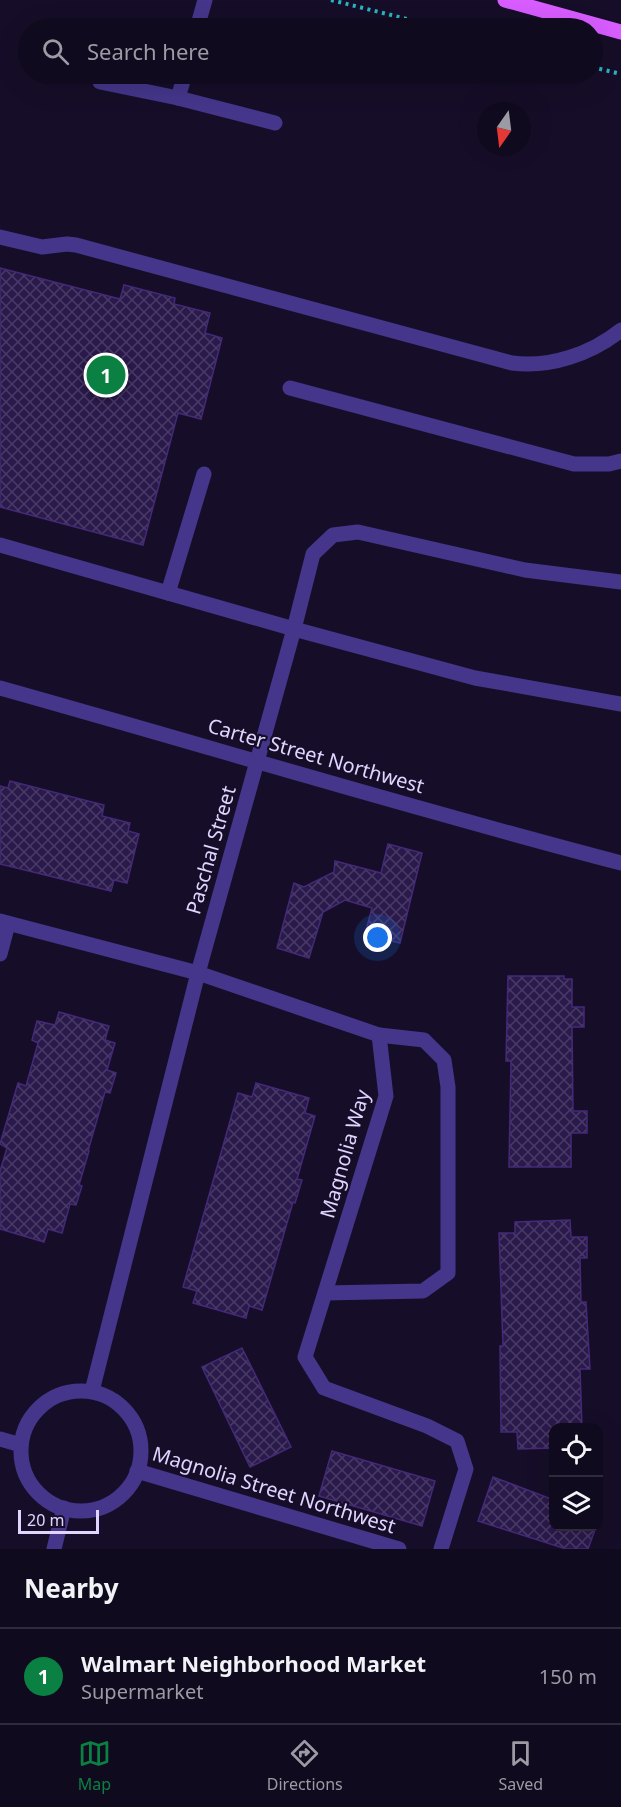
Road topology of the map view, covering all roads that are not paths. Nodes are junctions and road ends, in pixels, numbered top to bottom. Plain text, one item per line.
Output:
1 (205, 0) edge
2 (505, 0) edge
3 (200, 18) edge
4 (570, 18) edge
5 (603, 27) edge
6 (621, 32) edge
7 (110, 84) edge
8 (183, 84) edge
9 (178, 98) junction
10 (275, 123) dead end
11 (0, 237) edge
12 (621, 330) edge
13 (290, 387) dead end
14 (621, 461) edge
15 (204, 474) dead end
16 (0, 545) edge
17 (621, 582) edge
18 (168, 593) junction
19 (294, 629) junction
20 (0, 688) edge
21 (621, 704) edge
22 (257, 760) junction
23 (621, 863) edge
24 (4, 923) edge
25 (0, 954) edge
26 (198, 973) junction
27 (379, 1035) junction
28 (326, 1293) junction
29 (92, 1391) junction
30 (0, 1439) edge
31 (21, 1445) junction
32 (137, 1471) junction
33 (64, 1509) junction
34 (54, 1549) edge
35 (399, 1549) edge
36 (441, 1549) edge

1 - 3 street
2 - 4 main road
5 - 6 main road
7 - 9 street
8 - 9 street
9 - 10 street
11 - 12 street
13 - 14 street
15 - 18 street
16 - 18 street
17 - 19 street, Paschal Street
18 - 19 street
19 - 21 street
19 - 22 street, Paschal Street
20 - 22 street, Carter Street Northwest
22 - 23 street, Carter Street Northwest
22 - 26 street, Paschal Street
24 - 25 street
24 - 26 street
26 - 27 street
26 - 29 street
27 - 28 street, Magnolia Way
27 - 28 street
28 - 36 street, Magnolia Way
29 - 31 street
29 - 32 street
30 - 31 street
31 - 33 street
32 - 33 street
32 - 35 street, Magnolia Street Northwest
33 - 34 street

